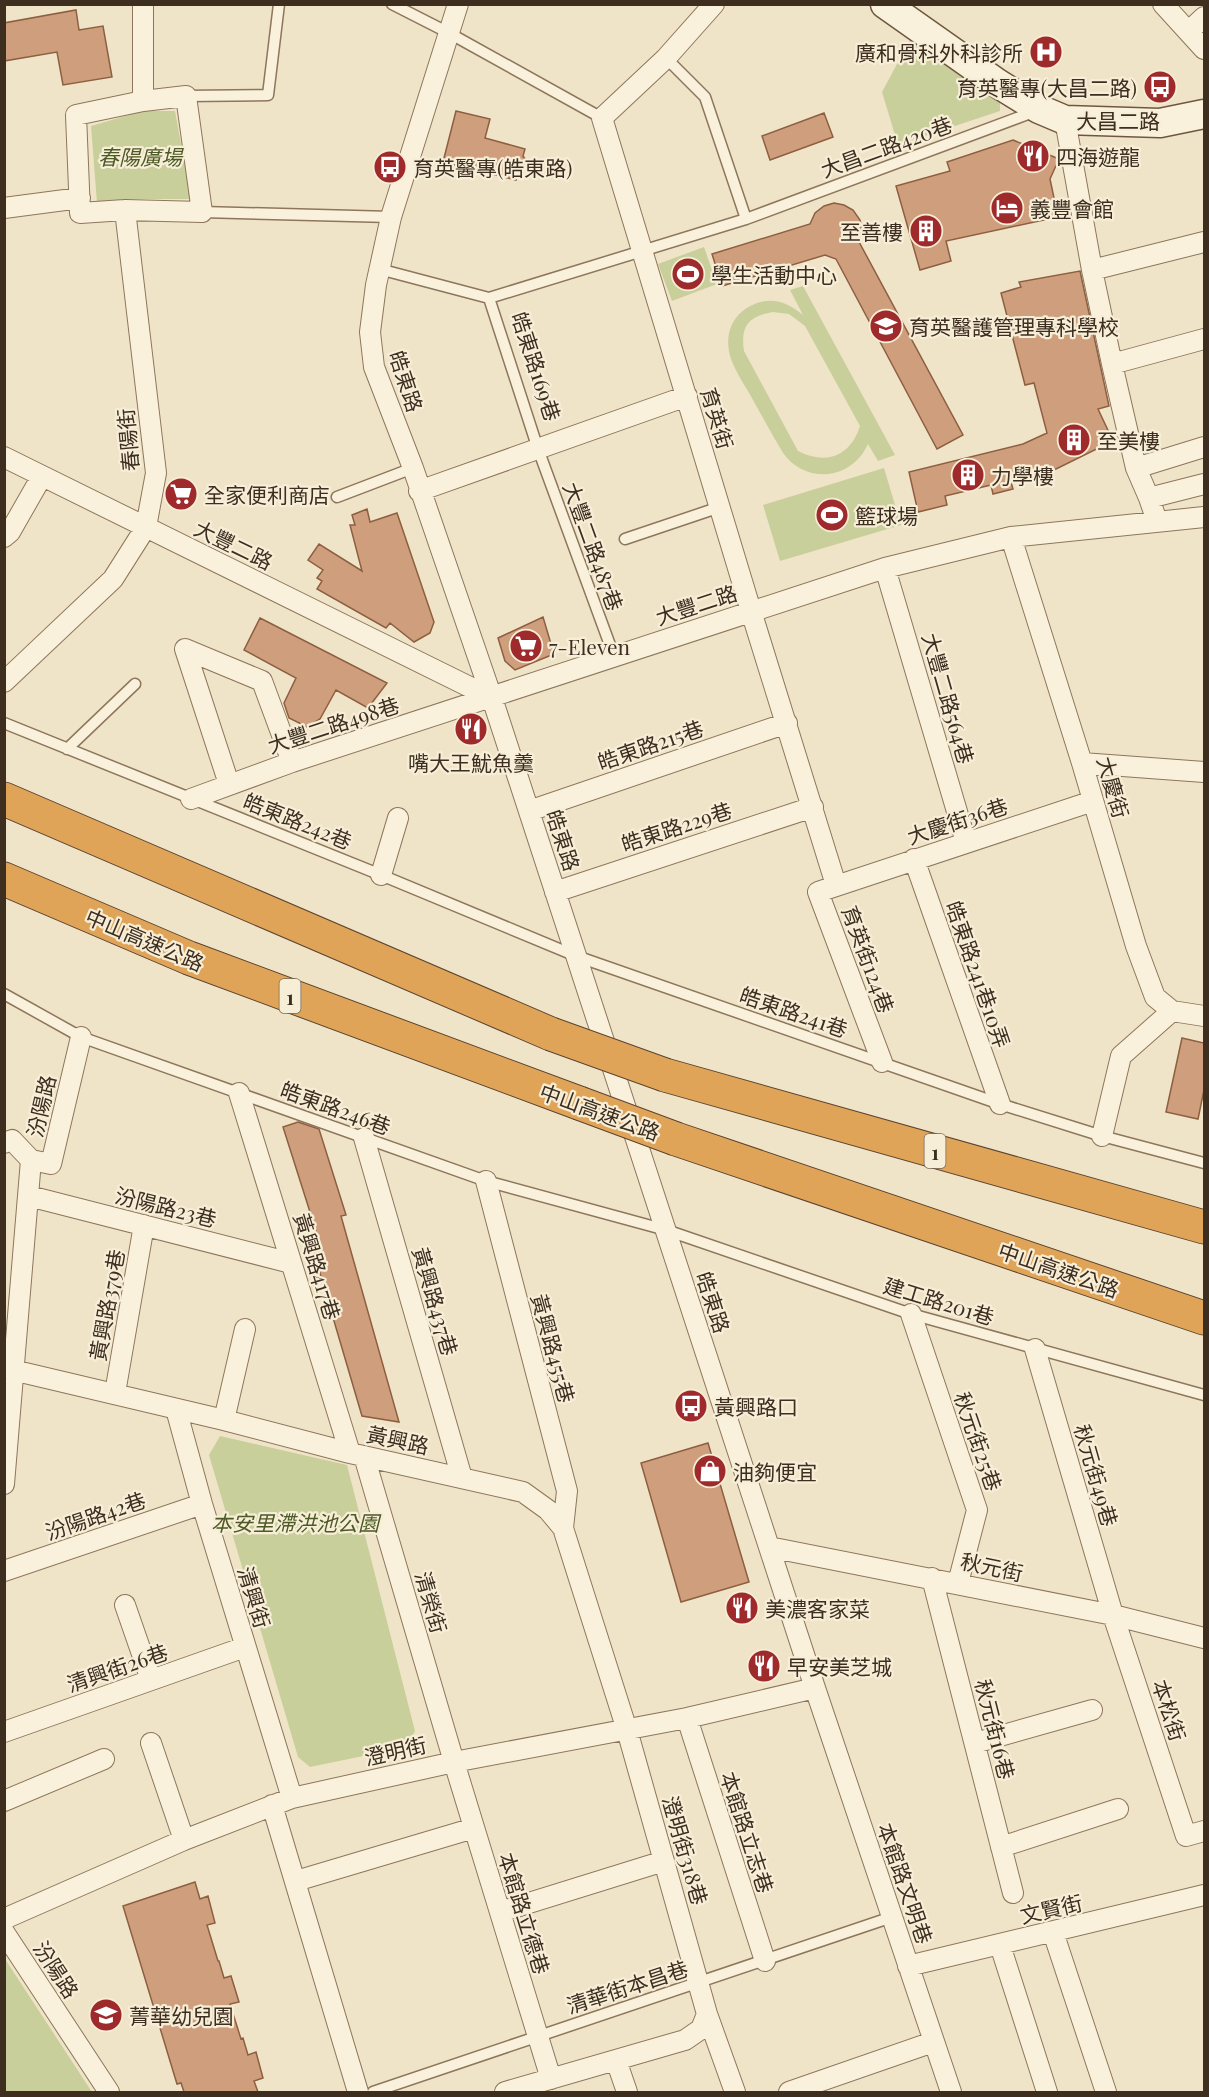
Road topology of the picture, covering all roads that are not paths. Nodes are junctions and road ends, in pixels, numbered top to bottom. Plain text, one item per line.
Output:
1 (143, 4) edge
2 (279, 4) edge
3 (392, 4) edge
4 (458, 4) edge
5 (714, 4) edge
6 (885, 4) edge
7 (1162, 4) edge
8 (1204, 17) edge
9 (1189, 31) junction
10 (449, 33) junction
11 (1204, 49) edge
12 (666, 58) junction
13 (186, 96) junction
14 (143, 101) junction
15 (1039, 109) junction
16 (1204, 114) edge
17 (602, 118) junction
18 (1065, 120) junction
19 (80, 198) junction
20 (4, 208) edge
21 (124, 210) junction
22 (202, 212) junction
23 (391, 217) junction
24 (746, 219) junction
25 (1204, 242) edge
26 (643, 250) junction
27 (379, 269) junction
28 (1092, 270) junction
29 (489, 298) junction
30 (1204, 339) edge
31 (1112, 364) junction
32 (687, 396) junction
33 (1204, 447) edge
34 (538, 449) junction
35 (4, 457) edge
36 (413, 468) junction
37 (1136, 468) junction
38 (42, 476) junction
39 (1204, 484) edge
40 (419, 491) junction
41 (337, 497) dead end
42 (1149, 498) junction
43 (720, 507) junction
44 (1204, 518) edge
45 (1157, 521) junction
46 (146, 528) junction
47 (4, 537) edge
48 (1011, 537) junction
49 (625, 539) dead end
50 (885, 568) junction
51 (751, 611) junction
52 (614, 656) junction
53 (4, 682) edge
54 (135, 684) dead end
55 (492, 698) junction
56 (4, 723) edge
57 (787, 723) junction
58 (67, 749) junction
59 (292, 762) junction
60 (1082, 763) junction
61 (1204, 772) edge
62 (229, 784) junction
63 (4, 799) edge
64 (191, 799) junction
65 (1093, 801) junction
66 (813, 807) junction
67 (528, 811) junction
68 (398, 818) dead end
69 (966, 842) junction
70 (914, 859) junction
71 (381, 874) junction
72 (4, 879) edge
73 (836, 885) junction
74 (555, 892) junction
75 (576, 956) junction
76 (4, 994) edge
77 (1172, 1011) junction
78 (1204, 1016) edge
79 (81, 1037) junction
80 (882, 1062) junction
81 (239, 1094) junction
82 (1000, 1104) junction
83 (1102, 1136) junction
84 (364, 1138) junction
85 (4, 1143) edge
86 (31, 1160) junction
87 (1204, 1163) edge
88 (486, 1181) junction
89 (29, 1196) junction
90 (144, 1226) junction
91 (1204, 1227) edge
92 (666, 1230) junction
93 (291, 1263) junction
94 (911, 1314) junction
95 (1204, 1318) edge
96 (245, 1329) dead end
97 (1035, 1349) junction
98 (10, 1369) edge
99 (115, 1393) junction
100 (1204, 1395) edge
101 (176, 1409) junction
102 (224, 1420) junction
103 (357, 1455) junction
104 (462, 1478) junction
105 (4, 1484) edge
106 (202, 1504) junction
107 (563, 1528) junction
108 (769, 1547) junction
109 (4, 1571) edge
110 (932, 1578) junction
111 (958, 1583) junction
112 (125, 1605) dead end
113 (1113, 1615) junction
114 (1204, 1638) edge
115 (245, 1647) junction
116 (151, 1680) junction
117 (815, 1688) junction
118 (1092, 1710) dead end
119 (687, 1718) junction
120 (627, 1730) junction
121 (4, 1731) edge
122 (151, 1743) dead end
123 (975, 1743) junction
124 (104, 1759) dead end
125 (454, 1762) junction
126 (292, 1798) junction
127 (4, 1802) edge
128 (272, 1805) junction
129 (1118, 1809) dead end
130 (474, 1828) junction
131 (1204, 1831) edge
132 (184, 1840) junction
133 (1001, 1847) junction
134 (664, 1861) junction
135 (296, 1881) junction
136 (1013, 1893) dead end
137 (1204, 1895) edge
138 (500, 1912) junction
139 (892, 1917) junction
140 (4, 1919) edge
141 (4, 1932) edge
142 (1053, 1932) junction
143 (1000, 1945) junction
144 (765, 1961) junction
145 (908, 1966) junction
146 (698, 1983) junction
147 (707, 2014) junction
148 (538, 2036) junction
149 (933, 2042) junction
150 (616, 2060) junction
151 (551, 2079) junction
152 (109, 2092) edge
153 (358, 2092) edge
154 (374, 2092) edge
155 (505, 2092) edge
156 (627, 2092) edge
157 (735, 2092) edge
158 (789, 2092) edge
159 (951, 2092) edge
160 (1047, 2092) edge
161 (1106, 2092) edge

1 - 14 street
2 - 13 lane
3 - 10 lane
4 - 10 street, 皓東路
5 - 12 street
6 - 15 street, 大昌二路
7 - 9 street
8 - 9 street
9 - 11 street
10 - 17 lane
10 - 23 street, 皓東路
12 - 17 street
12 - 24 lane
13 - 14 street
13 - 22 street
14 - 19 street
15 - 18 street, 大昌二路
15 - 24 lane, 大昌二路420巷
16 - 18 street, 大昌二路
17 - 26 street, 育英街
18 - 28 street
19 - 20 street
19 - 21 street
21 - 22 street
21 - 46 street, 春陽街
22 - 23 lane
23 - 27 street, 皓東路
24 - 26 lane, 大昌二路420巷
25 - 28 street
26 - 29 lane, 大昌二路420巷
26 - 32 street, 育英街
27 - 29 lane
27 - 36 street, 皓東路
28 - 31 street
29 - 34 lane, 皓東路169巷
30 - 31 street
31 - 37 street
32 - 34 street, 皓東路169巷
32 - 43 street, 育英街
33 - 37 street
34 - 40 street, 皓東路169巷
34 - 52 lane, 大豐二路487巷
35 - 38 street, 大豐二路
36 - 40 street, 皓東路
36 - 41 lane
37 - 42 street
38 - 46 street, 大豐二路
38 - 47 street
39 - 42 street
40 - 55 street, 皓東路
42 - 45 street
43 - 49 lane
43 - 51 street, 育英街
44 - 45 street, 大豐二路
45 - 48 street, 大豐二路
46 - 53 street, 春陽街
46 - 55 street, 大豐二路
48 - 50 street, 大豐二路
48 - 60 street, 大慶街
50 - 51 street, 大豐二路
50 - 69 street, 大豐二路564巷
51 - 52 street, 大豐二路
51 - 57 street, 育英街
52 - 55 street, 大豐二路
54 - 58 lane
55 - 59 street, 大豐二路498巷
55 - 67 street, 皓東路
56 - 58 lane, 皓東路242巷
57 - 66 street, 育英街
57 - 67 street, 皓東路215巷
58 - 64 lane, 皓東路242巷
59 - 62 street, 大豐二路498巷
59 - 62 street
60 - 61 street
60 - 65 street, 大慶街
62 - 64 street, 大豐二路498巷
63 - 91 highway, 1, bridge
64 - 71 lane, 皓東路242巷
65 - 69 street, 大慶街36巷
65 - 77 street, 大慶街
66 - 73 street, 育英街
66 - 74 street, 皓東路229巷
67 - 74 street, 皓東路
68 - 71 street
69 - 70 street, 大慶街36巷
70 - 73 street, 大慶街36巷
70 - 82 street, 皓東路241巷10弄
71 - 75 lane, 皓東路242巷
72 - 95 highway, 中山高速公路 / 1, bridge
73 - 80 street, 育英街124巷
74 - 75 street, 皓東路
75 - 80 lane, 皓東路241巷
75 - 92 street, 皓東路
76 - 79 lane, 皓東路246巷
77 - 78 street
77 - 83 street
79 - 81 lane, 皓東路246巷
79 - 86 street, 汾陽路
80 - 82 lane, 皓東路241巷
81 - 84 lane, 皓東路246巷
81 - 93 street, 黃興路417巷
82 - 83 lane, 皓東路241巷
83 - 87 lane, 皓東路241巷
84 - 88 lane, 皓東路246巷
84 - 104 street, 黃興路437巷
85 - 86 street
86 - 89 street, 汾陽路
88 - 92 lane, 皓東路246巷
88 - 107 street, 黃興路455巷
89 - 90 street, 汾陽路23巷
89 - 98 street, 汾陽路
90 - 93 street, 汾陽路23巷
90 - 99 street, 黃興路379巷
92 - 94 lane, 建工路201巷
92 - 108 street, 皓東路
93 - 103 street, 黃興路417巷
94 - 97 lane, 建工路201巷
94 - 111 street, 秋元街25巷
96 - 102 street
97 - 100 lane, 建工路201巷
97 - 113 street, 秋元街49巷
98 - 99 street, 黃興路
98 - 105 street, 汾陽路
99 - 101 street, 黃興路
101 - 102 street, 黃興路
101 - 106 street, 清興街
102 - 103 street, 黃興路
103 - 104 street, 黃興路
103 - 125 street, 清榮街
104 - 107 street, 黃興路
106 - 109 street, 汾陽路42巷
106 - 115 street, 清興街
107 - 120 street, 黃興路
108 - 110 street, 秋元街
108 - 117 street, 皓東路
110 - 111 street, 秋元街
110 - 123 street, 秋元街16巷
111 - 113 street, 秋元街
112 - 116 street
113 - 114 street, 秋元街
113 - 131 street, 本松街
115 - 116 street, 清興街26巷
115 - 126 street, 清興街
116 - 121 street, 清興街26巷
117 - 119 street, 澄明街
117 - 139 street, 本館路文明巷
118 - 123 street
119 - 120 street, 澄明街
119 - 144 street, 本館路立志巷
120 - 125 street, 澄明街
120 - 134 street, 澄明街318巷
122 - 132 street
123 - 133 street, 秋元街16巷
124 - 127 street
125 - 126 street, 澄明街
125 - 130 street, 本館路立德巷
126 - 128 street, 澄明街
128 - 132 street, 澄明街
128 - 135 street
129 - 133 street
130 - 135 street
130 - 138 street, 本館路立德巷
132 - 140 street, 澄明街
133 - 136 street, 秋元街16巷
134 - 138 street
134 - 146 street, 澄明街318巷
135 - 153 street
137 - 142 street, 文賢街
138 - 148 street, 本館路立德巷
139 - 144 lane, 清華街本昌巷
139 - 145 street, 本館路文明巷
141 - 152 street, 汾陽路
142 - 143 street, 文賢街
142 - 161 street
143 - 145 street, 文賢街
143 - 160 street
144 - 146 lane, 清華街本昌巷
145 - 149 street, 本館路文明巷
146 - 147 street
146 - 148 lane, 清華街本昌巷
147 - 150 street
147 - 157 street
148 - 151 street, 本館路立德巷
148 - 154 lane, 清華街本昌巷
149 - 158 street
149 - 159 street, 本館路文明巷
150 - 151 street
150 - 156 street
151 - 155 street

